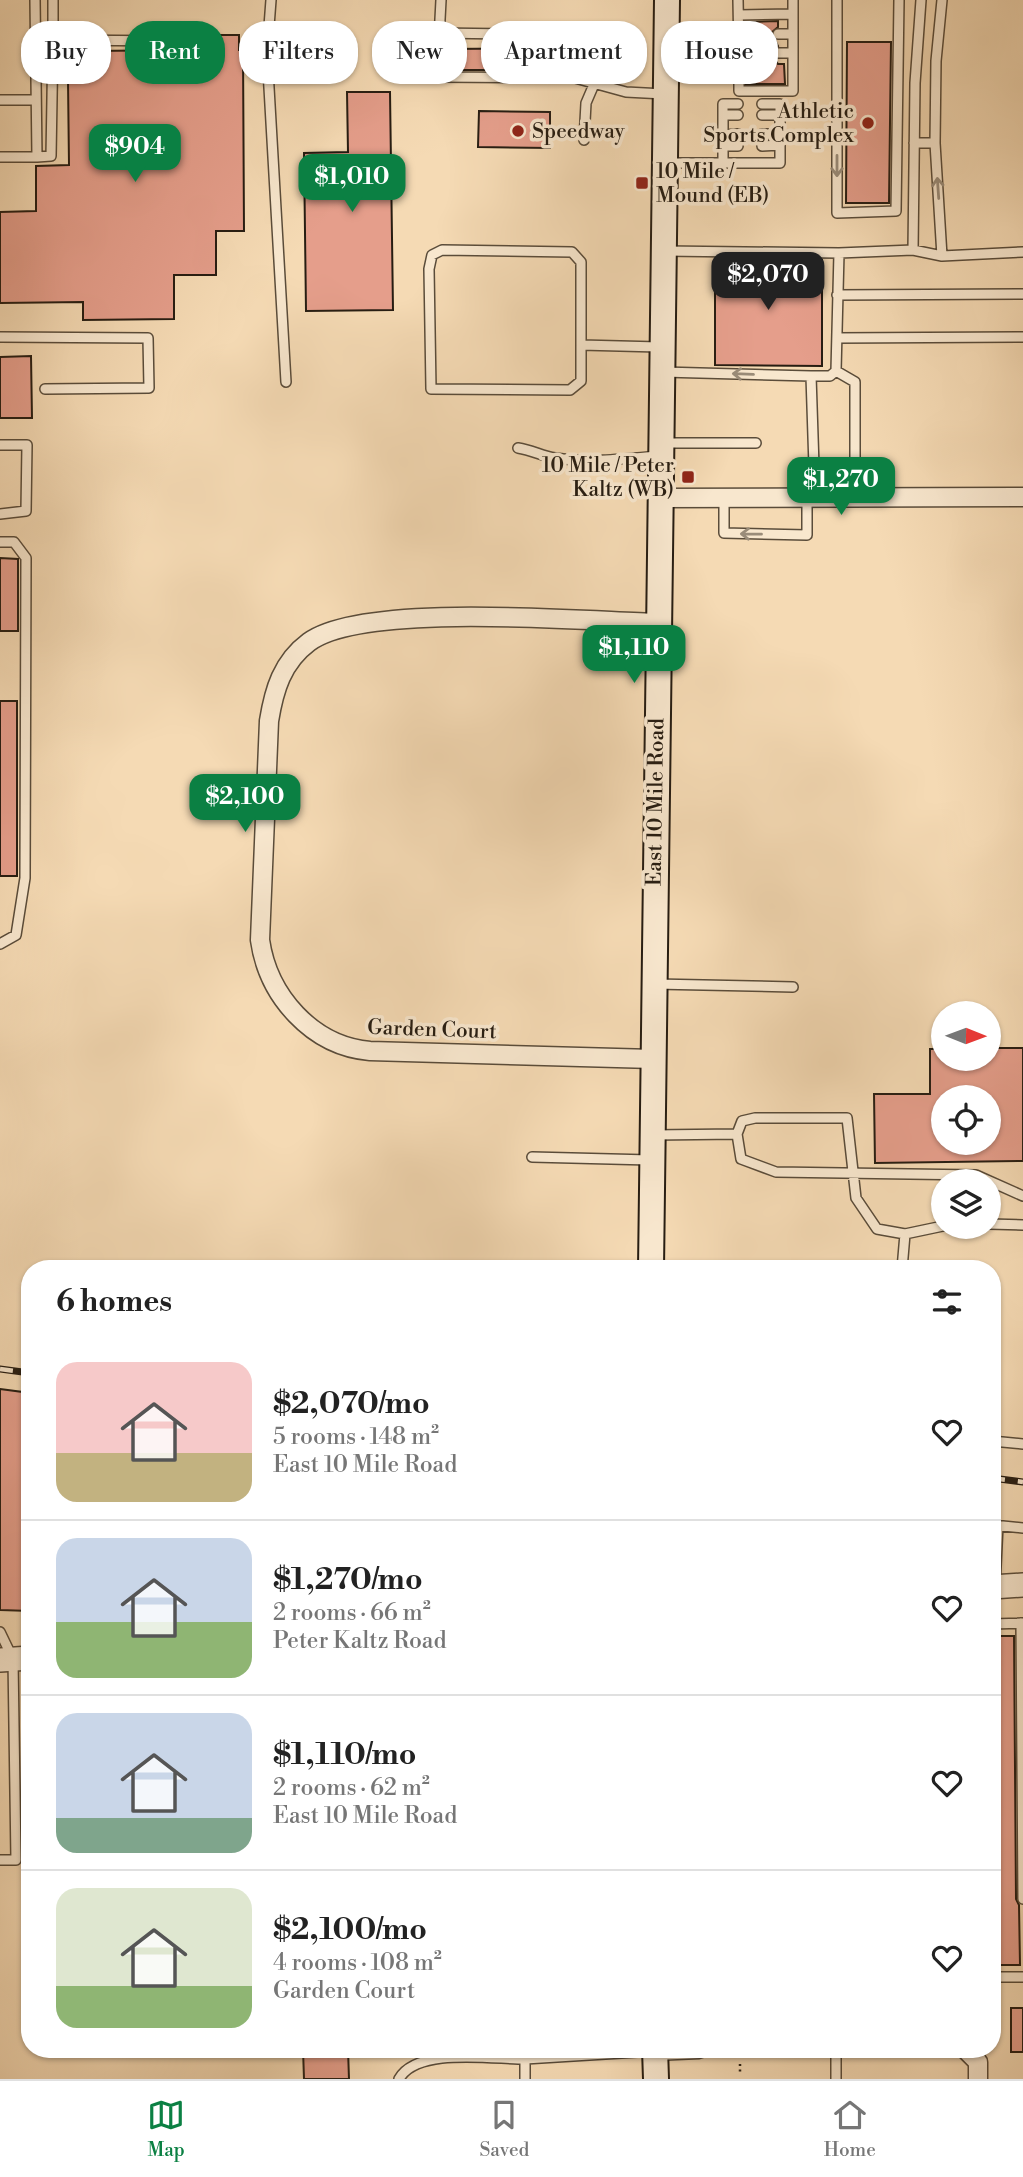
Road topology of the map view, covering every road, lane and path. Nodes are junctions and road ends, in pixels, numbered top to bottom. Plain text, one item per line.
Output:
1 (35, 0) edge
2 (53, 0) edge
3 (271, 0) edge
4 (441, 0) edge
5 (667, 0) edge
6 (738, 0) edge
7 (793, 0) edge
8 (837, 0) edge
9 (899, 0) edge
10 (921, 0) edge
11 (942, 0) edge
12 (793, 14) junction
13 (739, 15) junction
14 (53, 21) edge
15 (438, 21) edge
16 (666, 21) edge
17 (739, 21) edge
18 (778, 34) dead end
19 (793, 34) junction
20 (793, 53) junction
21 (778, 54) dead end
22 (52, 84) edge
23 (595, 84) edge
24 (602, 84) edge
25 (666, 84) joint
26 (739, 84) edge
27 (0, 100) edge
28 (36, 100) junction
29 (738, 104) dead end
30 (762, 104) dead end
31 (723, 115) junction
32 (738, 115) dead end
33 (762, 115) dead end
34 (780, 115) junction
35 (738, 134) dead end
36 (762, 134) dead end
37 (780, 134) junction
38 (723, 135) junction
39 (584, 140) dead end
40 (914, 143) junction
41 (935, 143) junction
42 (780, 145) junction
43 (723, 146) junction
44 (738, 146) dead end
45 (762, 146) dead end
46 (0, 157) edge
47 (37, 157) junction
48 (665, 163) junction
49 (723, 163) junction
50 (913, 250) junction
51 (663, 251) junction
52 (839, 253) junction
53 (1023, 253) edge
54 (942, 256) junction
55 (1023, 294) edge
56 (837, 295) junction
57 (0, 337) edge
58 (1023, 337) edge
59 (837, 338) junction
60 (581, 345) junction
61 (662, 347) junction
62 (661, 372) junction
63 (833, 373) junction
64 (811, 376) junction
65 (286, 382) dead end
66 (45, 389) dead end
67 (756, 443) dead end
68 (0, 445) edge
69 (518, 448) dead end
70 (660, 449) junction
71 (855, 462) dead end
72 (1023, 497) edge
73 (659, 498) junction
74 (723, 498) junction
75 (811, 498) junction
76 (0, 514) edge
77 (0, 542) edge
78 (657, 623) junction
79 (0, 944) edge
80 (654, 984) junction
81 (793, 987) dead end
82 (653, 1059) junction
83 (737, 1134) junction
84 (652, 1135) junction
85 (532, 1157) dead end
86 (652, 1160) junction
87 (853, 1171) junction
88 (1023, 1196) edge
89 (1001, 1224) edge
90 (1023, 1225) edge
91 (931, 1229) edge
92 (905, 1234) junction
93 (651, 1260) edge
94 (903, 1260) edge
95 (1001, 1442) edge
96 (1023, 1444) edge
97 (1001, 1526) edge
98 (1023, 1528) edge
99 (1023, 1585) edge
100 (1001, 1587) edge
101 (1022, 1623) edge
102 (1001, 1624) edge
103 (0, 1632) edge
104 (14, 1659) edge
105 (0, 1860) edge
106 (1023, 1899) edge
107 (1001, 1977) edge
108 (1023, 1977) edge
109 (539, 2058) edge
110 (655, 2058) edge
111 (836, 2058) edge
112 (974, 2058) edge
113 (525, 2059) junction
114 (740, 2064) dead end
115 (740, 2074) dead end
116 (399, 2079) edge
117 (525, 2079) edge
118 (656, 2079) edge
119 (836, 2079) edge
120 (978, 2079) edge

1 - 28 lane
2 - 14 lane
3 - 65 lane
4 - 15 lane
5 - 16 main road, East 10 Mile Road
6 - 13 lane
7 - 12 lane
8 -> 9 lane
10 - 40 lane
11 - 41 lane
12 - 13 lane
12 - 19 lane
13 - 17 lane
18 - 19 lane
19 - 20 lane
20 - 21 lane
20 - 26 lane
22 - 47 lane
23 - 39 lane
24 - 25 lane
25 - 48 main road, East 10 Mile Road
27 - 28 lane
28 - 47 lane
29 - 31 lane
30 - 34 lane
31 - 32 lane
31 - 38 lane
33 - 34 lane
34 - 37 lane
35 - 38 lane
36 - 37 lane
37 - 42 lane
38 - 43 lane
40 - 41 lane
40 - 50 lane
54 -> 41 lane
42 - 45 lane
42 - 49 lane
43 - 44 lane
43 - 49 lane
46 - 47 lane
48 - 49 lane
48 - 51 main road, East 10 Mile Road
50 - 52 lane
50 - 54 lane
51 - 52 lane
51 - 61 main road, East 10 Mile Road
52 - 56 lane
53 - 54 lane
55 - 56 lane
56 - 59 lane
57 - 66 lane
58 - 59 lane
59 - 63 lane
60 - 60 lane
60 - 61 lane
61 - 62 main road, East 10 Mile Road
64 -> 62 lane
62 - 70 main road, East 10 Mile Road
63 - 64 lane
63 - 71 lane
64 - 75 lane
67 - 70 lane
68 - 76 lane
69 - 70 lane
70 - 73 main road, East 10 Mile Road
72 - 75 street
73 - 74 street
73 - 78 main road, East 10 Mile Road
74 - 75 street
75 -> 74 lane
77 - 79 lane
78 - 80 main road, East 10 Mile Road
78 - 82 street, Garden Court
80 - 81 lane
80 - 82 main road, East 10 Mile Road
82 - 84 main road, East 10 Mile Road
83 - 84 lane
83 - 87 lane
83 - 87 lane
84 - 86 main road, East 10 Mile Road
85 - 86 lane
86 - 93 main road, East 10 Mile Road
87 - 88 lane
87 - 92 lane
89 - 90 lane
91 - 92 lane
92 - 94 lane
95 - 96 lane
97 - 98 lane
99 - 100 street
101 - 102 lane
101 - 106 lane
103 - 104 lane
104 - 105 lane
107 - 108 lane
109 - 113 lane
110 - 118 main road
111 - 119 lane
112 - 120 street
113 - 116 lane
113 - 117 lane
114 - 115 path

